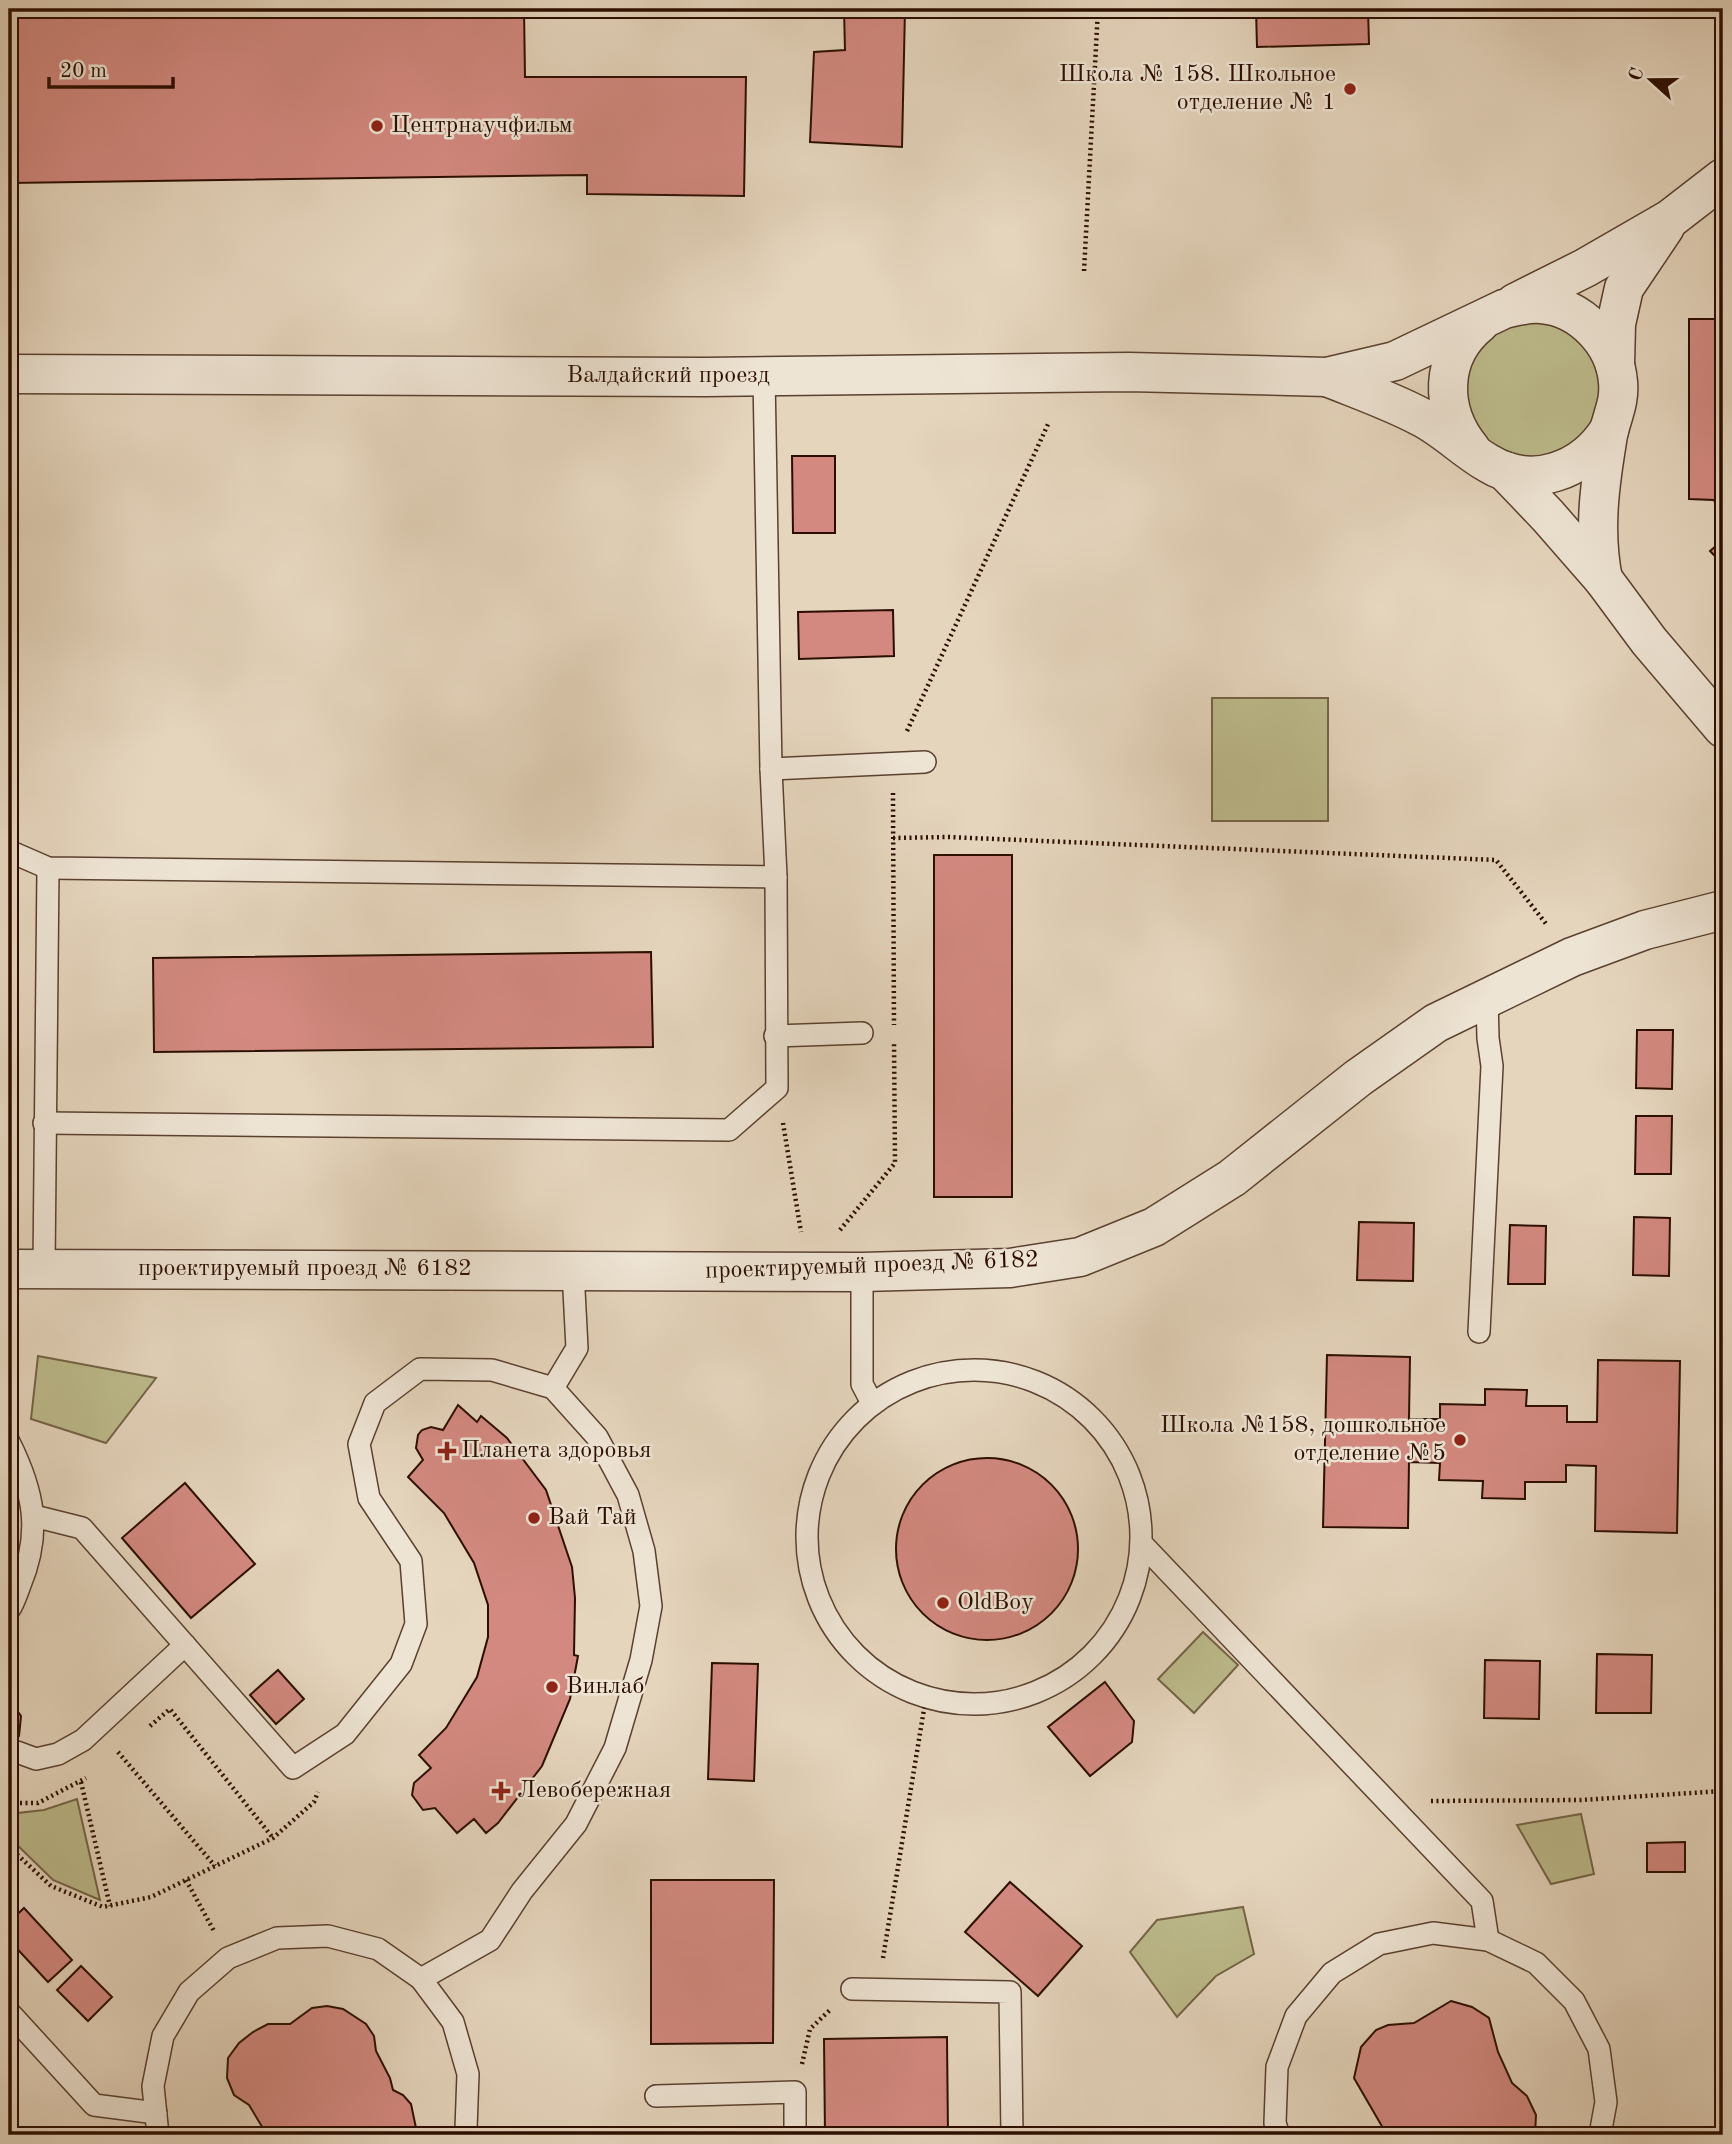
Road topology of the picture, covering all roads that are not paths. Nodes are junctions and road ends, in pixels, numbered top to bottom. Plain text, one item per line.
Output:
1 (1718, 191) edge
2 (1670, 219) junction
3 (1496, 313) junction
4 (1615, 365) junction
5 (9, 374) edge
6 (764, 376) junction
7 (1326, 377) junction
8 (1609, 430) junction
9 (1472, 451) junction
10 (1505, 471) junction
11 (1603, 579) junction
12 (1723, 728) edge
13 (925, 762) dead end
14 (771, 769) junction
15 (9, 851) edge
16 (48, 868) junction
17 (776, 877) junction
18 (1723, 910) edge
19 (1487, 997) junction
20 (862, 1033) dead end
21 (775, 1036) junction
22 (44, 1123) junction
23 (27, 1268) edge
24 (573, 1271) junction
25 (862, 1272) junction
26 (1479, 1332) dead end
27 (553, 1388) junction
28 (872, 1403) junction
29 (9, 1442) edge
30 (34, 1516) junction
31 (1143, 1545) junction
32 (9, 1610) edge
33 (185, 1645) junction
34 (17, 1752) dead end
35 (1488, 1940) junction
36 (421, 1979) junction
37 (852, 1989) road end
38 (9, 2012) edge
39 (656, 2096) dead end
40 (156, 2113) junction
41 (158, 2135) edge
42 (463, 2135) edge
43 (795, 2135) edge
44 (1012, 2135) edge
45 (1279, 2135) edge
46 (1600, 2135) edge

1 - 2 street
2 - 3 street
2 - 4 street
3 - 4 street, Валдайский проезд
3 - 7 street, Валдайский проезд
3 - 9 street, Валдайский проезд
4 - 8 street, Валдайский проезд
5 - 6 street, Валдайский проезд
6 - 7 street, Валдайский проезд
6 - 14 lane
7 - 9 street, Валдайский проезд
8 - 10 street, Валдайский проезд
8 - 11 street, Валдайский проезд
9 - 10 street, Валдайский проезд
10 - 11 street, Валдайский проезд
11 - 12 street, Валдайский проезд
13 - 14 lane
14 - 17 lane
15 - 16 lane
16 - 17 lane
16 - 22 lane
17 - 21 lane
18 - 19 street, проектируемый проезд № 6182
19 - 25 street, проектируемый проезд № 6182
19 - 26 lane
20 - 21 lane
21 - 22 lane
22 - 23 lane
23 - 24 street, проектируемый проезд № 6182
24 - 25 street, проектируемый проезд № 6182
24 - 27 lane
25 - 28 lane
27 - 33 lane
27 - 36 lane
28 - 31 lane
28 - 31 lane
29 - 30 lane
30 - 32 lane
30 - 33 lane
31 - 35 lane
33 - 34 lane
35 - 45 lane
35 - 46 lane
36 - 40 lane
36 - 42 lane
37 - 44 lane
38 - 40 lane
39 - 43 lane
40 - 41 lane

